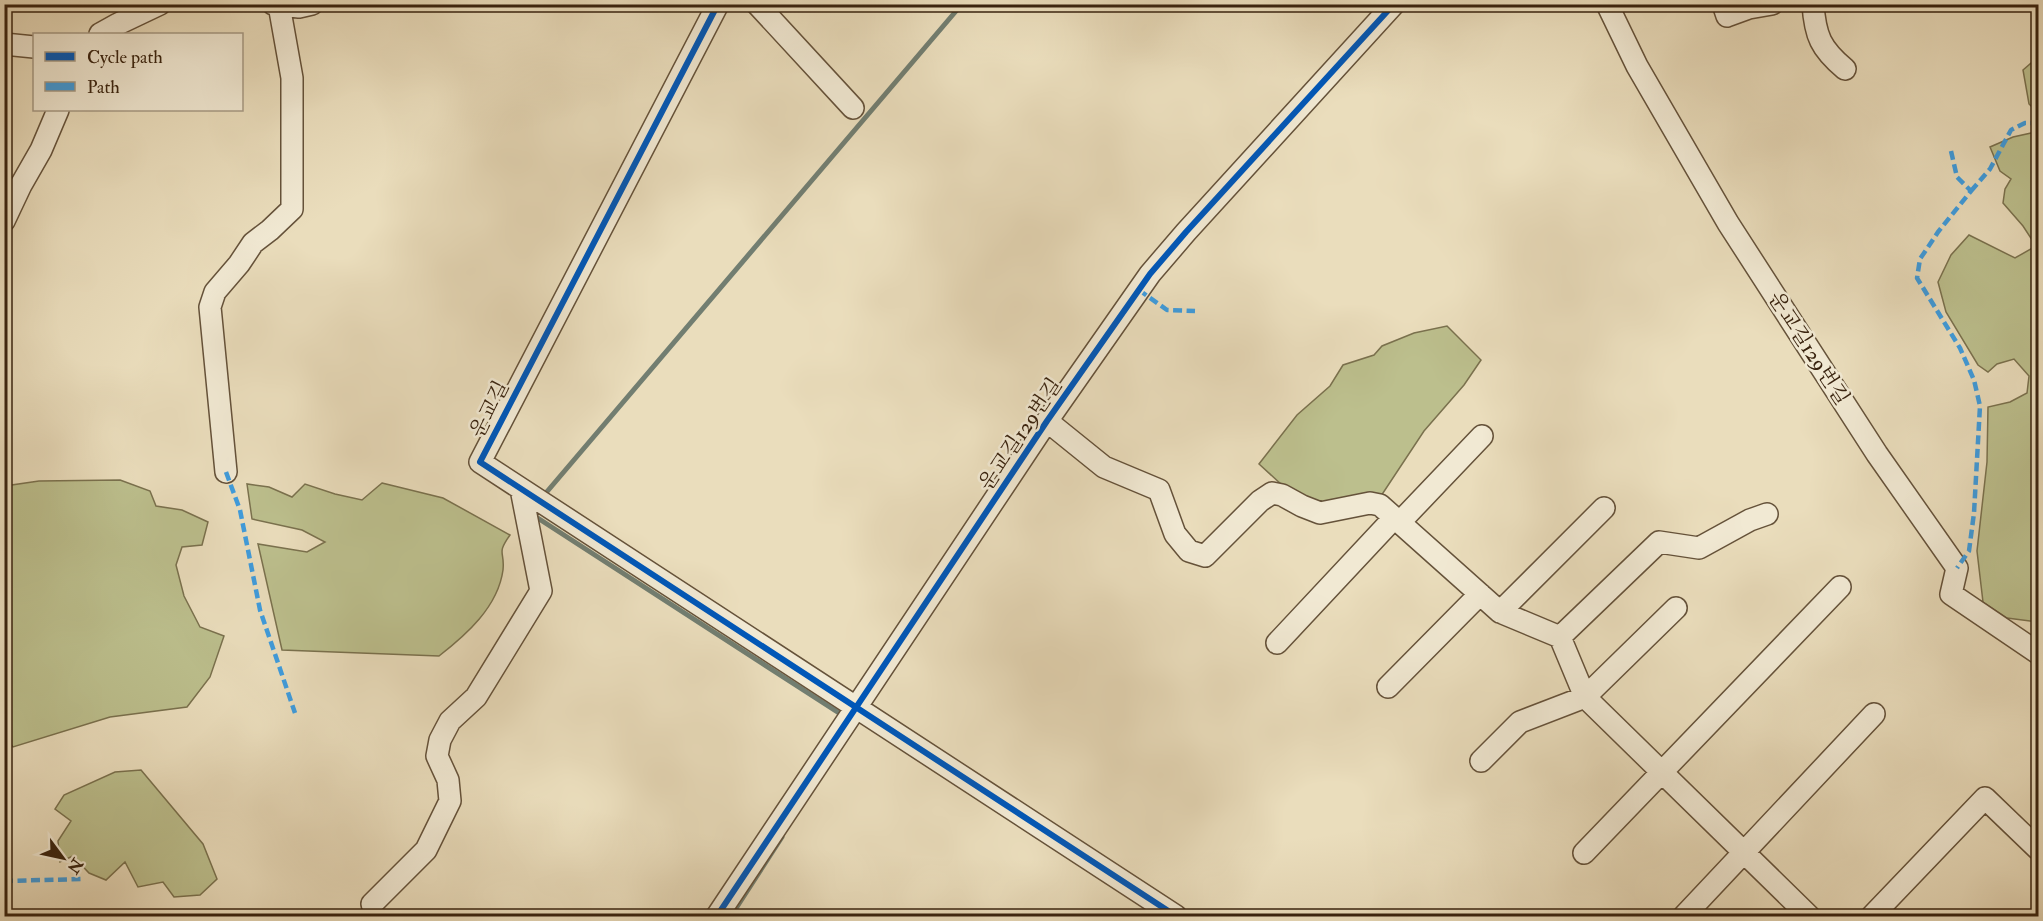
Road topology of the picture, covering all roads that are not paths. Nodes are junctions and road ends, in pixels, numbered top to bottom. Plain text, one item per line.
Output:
1 (160, 4) edge
2 (273, 4) edge
3 (312, 4) edge
4 (718, 4) edge
5 (757, 4) edge
6 (1394, 4) edge
7 (1607, 4) edge
8 (1723, 4) edge
9 (1772, 4) edge
10 (1813, 4) edge
11 (279, 5) edge
12 (102, 33) edge
13 (4, 44) edge
14 (33, 47) edge
15 (1845, 69) dead end
16 (853, 108) dead end
17 (58, 111) edge
18 (4, 221) edge
19 (1047, 421) junction
20 (1482, 436) dead end
21 (226, 471) dead end
22 (521, 489) junction
23 (1604, 508) dead end
24 (1767, 514) dead end
25 (1397, 520) junction
26 (1840, 587) dead end
27 (1480, 594) junction
28 (1676, 609) dead end
29 (1500, 612) junction
30 (1560, 637) junction
31 (1277, 643) dead end
32 (2038, 653) edge
33 (1388, 687) dead end
34 (1585, 697) junction
35 (856, 709) junction
36 (1874, 714) dead end
37 (1481, 761) dead end
38 (1662, 772) junction
39 (2038, 849) edge
40 (1743, 852) junction
41 (1584, 853) dead end
42 (372, 904) dead end
43 (717, 916) edge
44 (1176, 916) edge
45 (1684, 916) edge
46 (1809, 916) edge
47 (1872, 916) edge

1 - 12 street
2 - 11 street
3 - 11 street
4 - 22 street, 운교길
5 - 16 street
6 - 19 street, 운교길129번길
7 - 32 street, 운교길129번길
8 - 9 street
10 - 15 street
11 - 21 street
13 - 14 street
17 - 18 street
19 - 25 street
19 - 35 street, 운교길129번길
20 - 25 street
22 - 35 street, 운교길
22 - 42 street
23 - 29 street
24 - 30 street
25 - 27 street
25 - 31 street
26 - 38 street
27 - 29 street
27 - 33 street
28 - 34 street
29 - 30 street
30 - 34 street
34 - 37 street
34 - 38 street
35 - 43 street, 운교길129번길
35 - 44 street, 운교길
36 - 40 street
38 - 40 street
38 - 41 street
39 - 47 street
40 - 45 street
40 - 46 street

